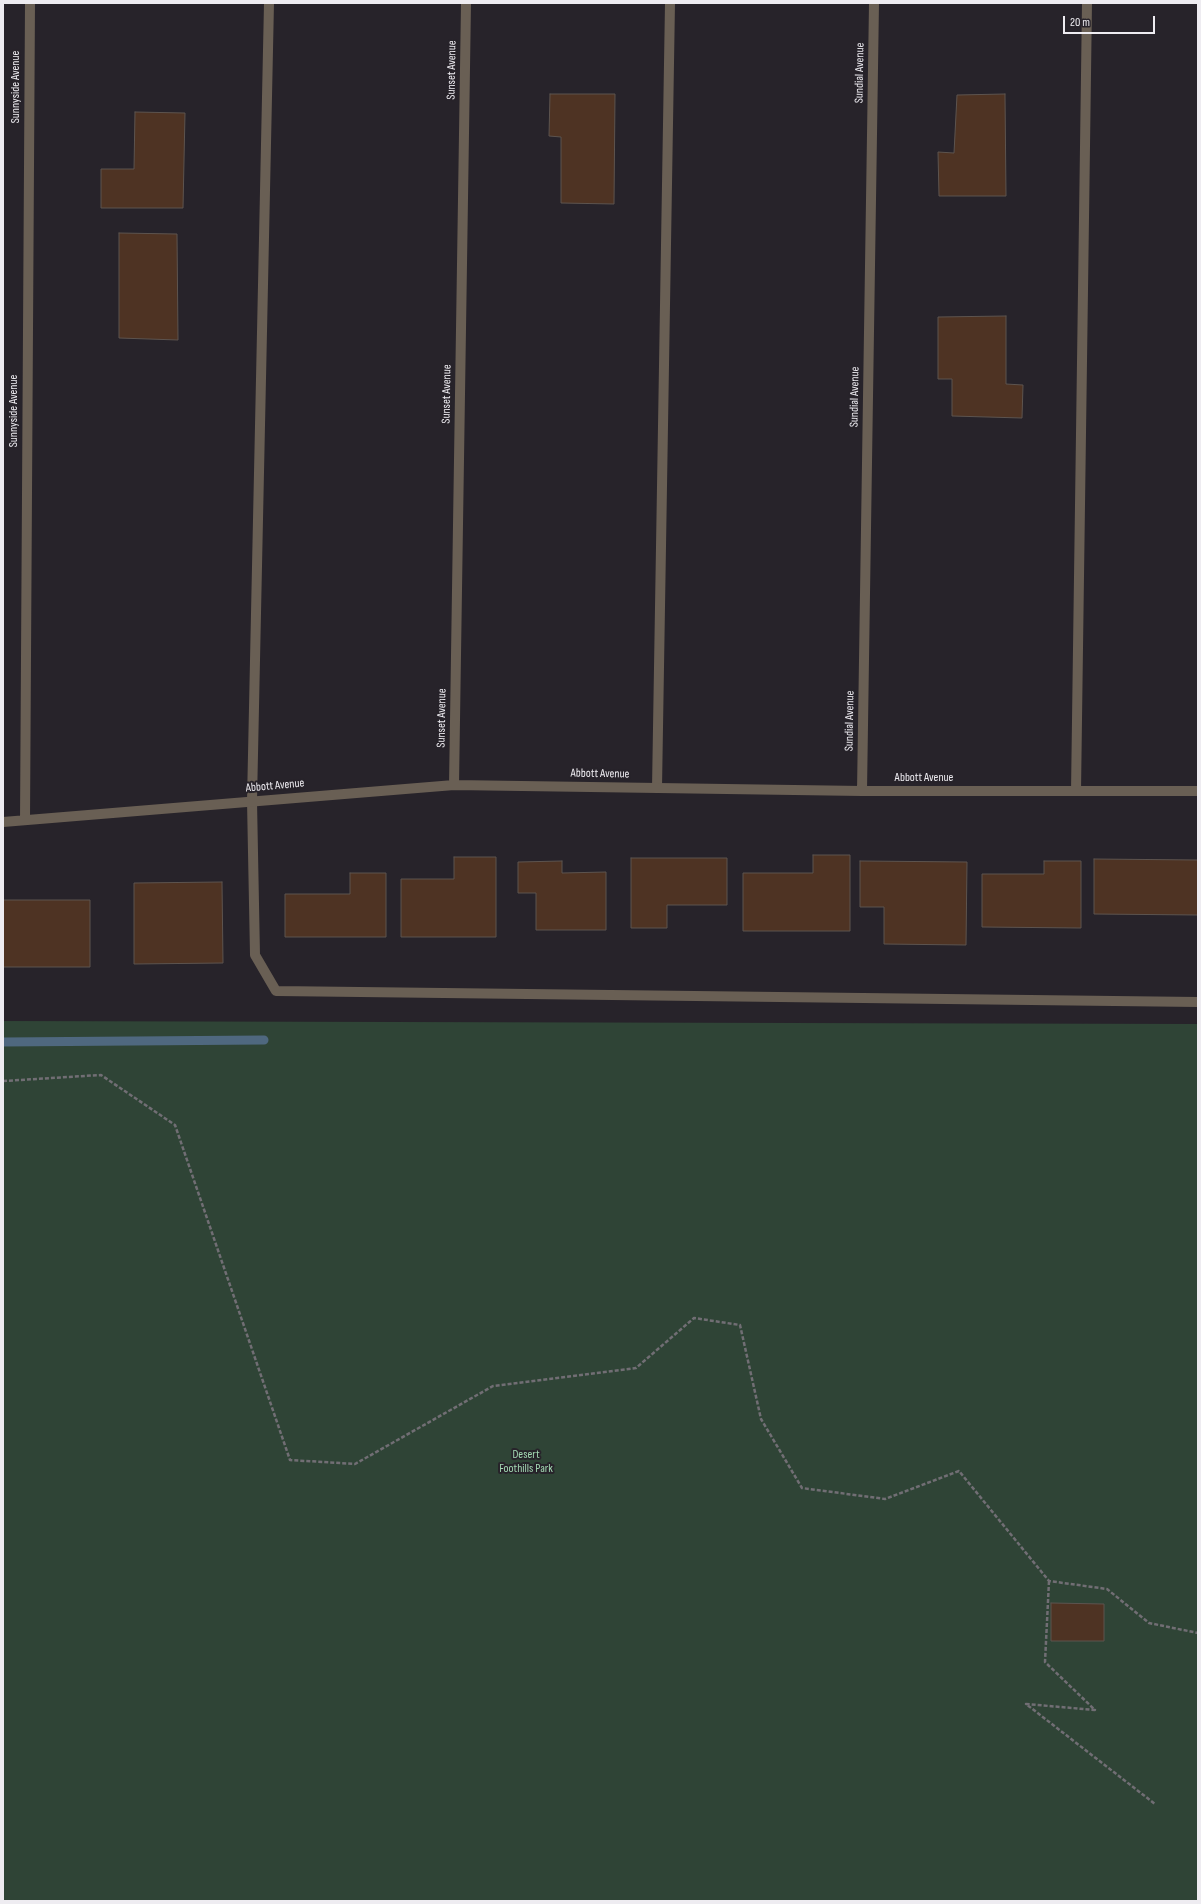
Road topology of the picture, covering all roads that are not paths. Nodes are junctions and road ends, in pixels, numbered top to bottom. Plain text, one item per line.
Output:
1 (30, 3) edge
2 (269, 3) edge
3 (466, 3) edge
4 (670, 3) edge
5 (874, 3) edge
6 (1087, 3) edge
7 (454, 785) junction
8 (657, 788) junction
9 (862, 791) junction
10 (1076, 791) junction
11 (1198, 791) edge
12 (252, 801) junction
13 (25, 820) junction
14 (3, 822) edge
15 (1198, 1002) edge

1 - 13 street, Sunnyside Avenue
2 - 12 street
3 - 7 street, Sunset Avenue
4 - 8 street
5 - 9 street, Sundial Avenue
6 - 10 street
7 - 8 street, Abbott Avenue
7 - 12 street, Abbott Avenue
8 - 9 street, Abbott Avenue
9 - 10 street, Abbott Avenue
10 - 11 street, Abbott Avenue
12 - 13 street, Abbott Avenue
12 - 15 street
13 - 14 street, Abbott Avenue

